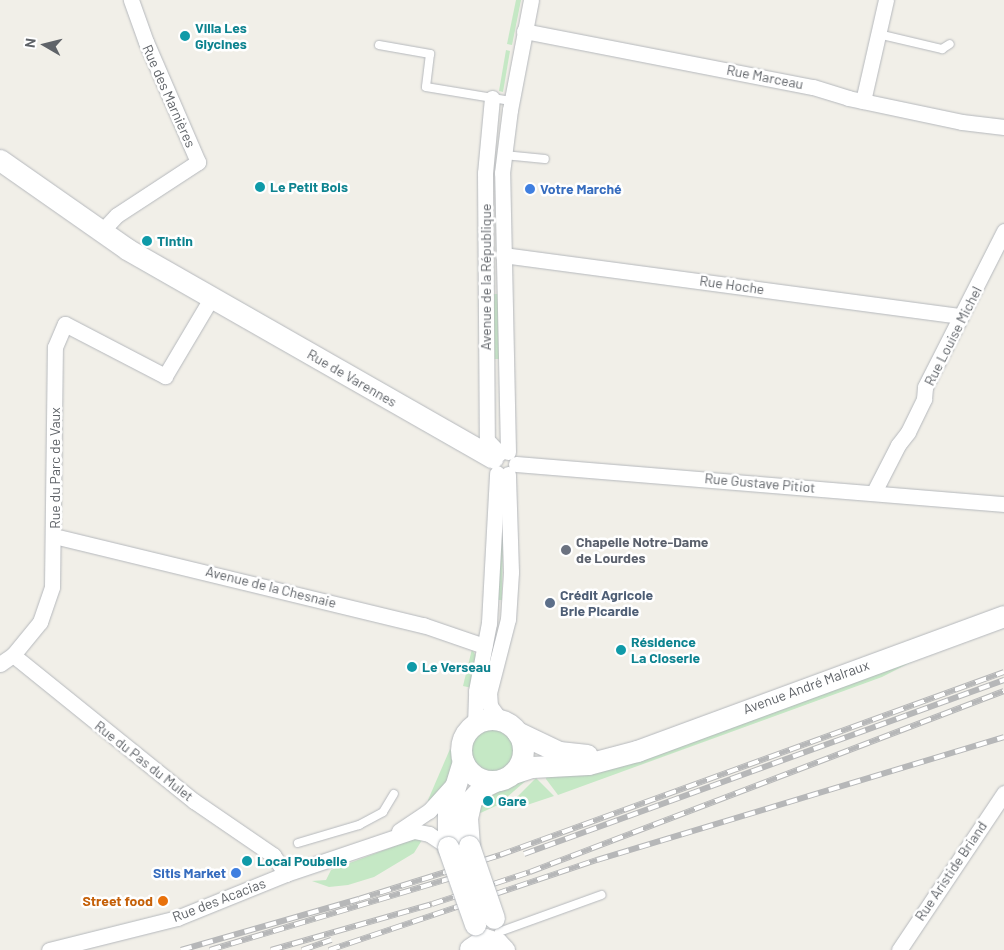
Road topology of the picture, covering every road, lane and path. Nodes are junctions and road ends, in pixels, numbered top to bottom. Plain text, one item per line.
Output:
1 (131, 0) edge
2 (531, 0) edge
3 (886, 0) edge
4 (524, 31) junction
5 (878, 34) junction
6 (950, 44) dead end
7 (378, 45) dead end
8 (492, 98) junction
9 (511, 101) junction
10 (863, 101) junction
11 (1004, 127) edge
12 (504, 155) junction
13 (545, 159) dead end
14 (0, 160) edge
15 (1004, 231) edge
16 (100, 232) junction
17 (503, 255) junction
18 (212, 297) junction
19 (961, 316) junction
20 (503, 462) junction
21 (874, 492) junction
22 (1004, 504) edge
23 (54, 536) junction
24 (1004, 616) edge
25 (484, 646) junction
26 (13, 655) junction
27 (0, 664) edge
28 (475, 725) junction
29 (509, 726) junction
30 (607, 758) junction
31 (461, 768) junction
32 (504, 777) junction
33 (1004, 793) edge
34 (394, 794) dead end
35 (385, 839) junction
36 (298, 843) dead end
37 (448, 847) junction
38 (286, 874) junction
39 (601, 895) dead end
40 (495, 934) edge
41 (49, 950) edge
42 (469, 950) edge
43 (899, 950) edge

1 - 16 street, Rue des Marnières
2 - 4 street, Avenue de la République
3 - 5 street
4 - 9 street, Avenue de la République
4 - 10 street, Rue Marceau
5 - 6 lane
5 - 10 street
7 - 8 lane
8 - 9 lane
8 - 20 street, Avenue de la République
9 - 12 street, Avenue de la République
10 - 11 street, Rue Marceau
12 - 13 lane
12 - 17 street, Avenue de la République
14 - 16 main road, Rue de Varennes
15 - 19 street, Rue Louise Michel
16 - 18 main road, Rue de Varennes
17 - 19 street, Rue Hoche
17 - 20 street, Avenue de la République
18 - 20 main road, Rue de Varennes
18 - 23 street, Rue du Parc de Vaux
19 - 21 street, Rue Louise Michel
20 - 21 street, Rue Gustave Pitiot
20 - 25 street, Avenue de la République
20 - 29 street, Avenue de la République
21 - 22 street, Rue Gustave Pitiot
23 - 25 street, Avenue de la Chesnaie
23 - 26 street, Rue du Parc de Vaux
24 - 30 main road, Avenue André Malraux
25 - 28 street, Avenue de la République
26 - 27 street
26 - 38 street, Rue du Pas du Mulet
28 - 29 main road
28 - 31 main road
29 - 30 main road
29 - 32 main road
30 - 32 main road, Avenue André Malraux
31 - 32 main road
31 - 35 street, Rue des Acacias
31 - 37 main road
32 - 40 main road, bridge
33 - 43 street, Rue Aristide Briand
34 - 36 lane
35 - 37 street, Rue des Acacias
35 - 38 street, Rue des Acacias
37 - 40 main road, bridge
38 - 41 street, Rue des Acacias
39 - 40 lane
40 - 42 main road
40 - 42 main road

